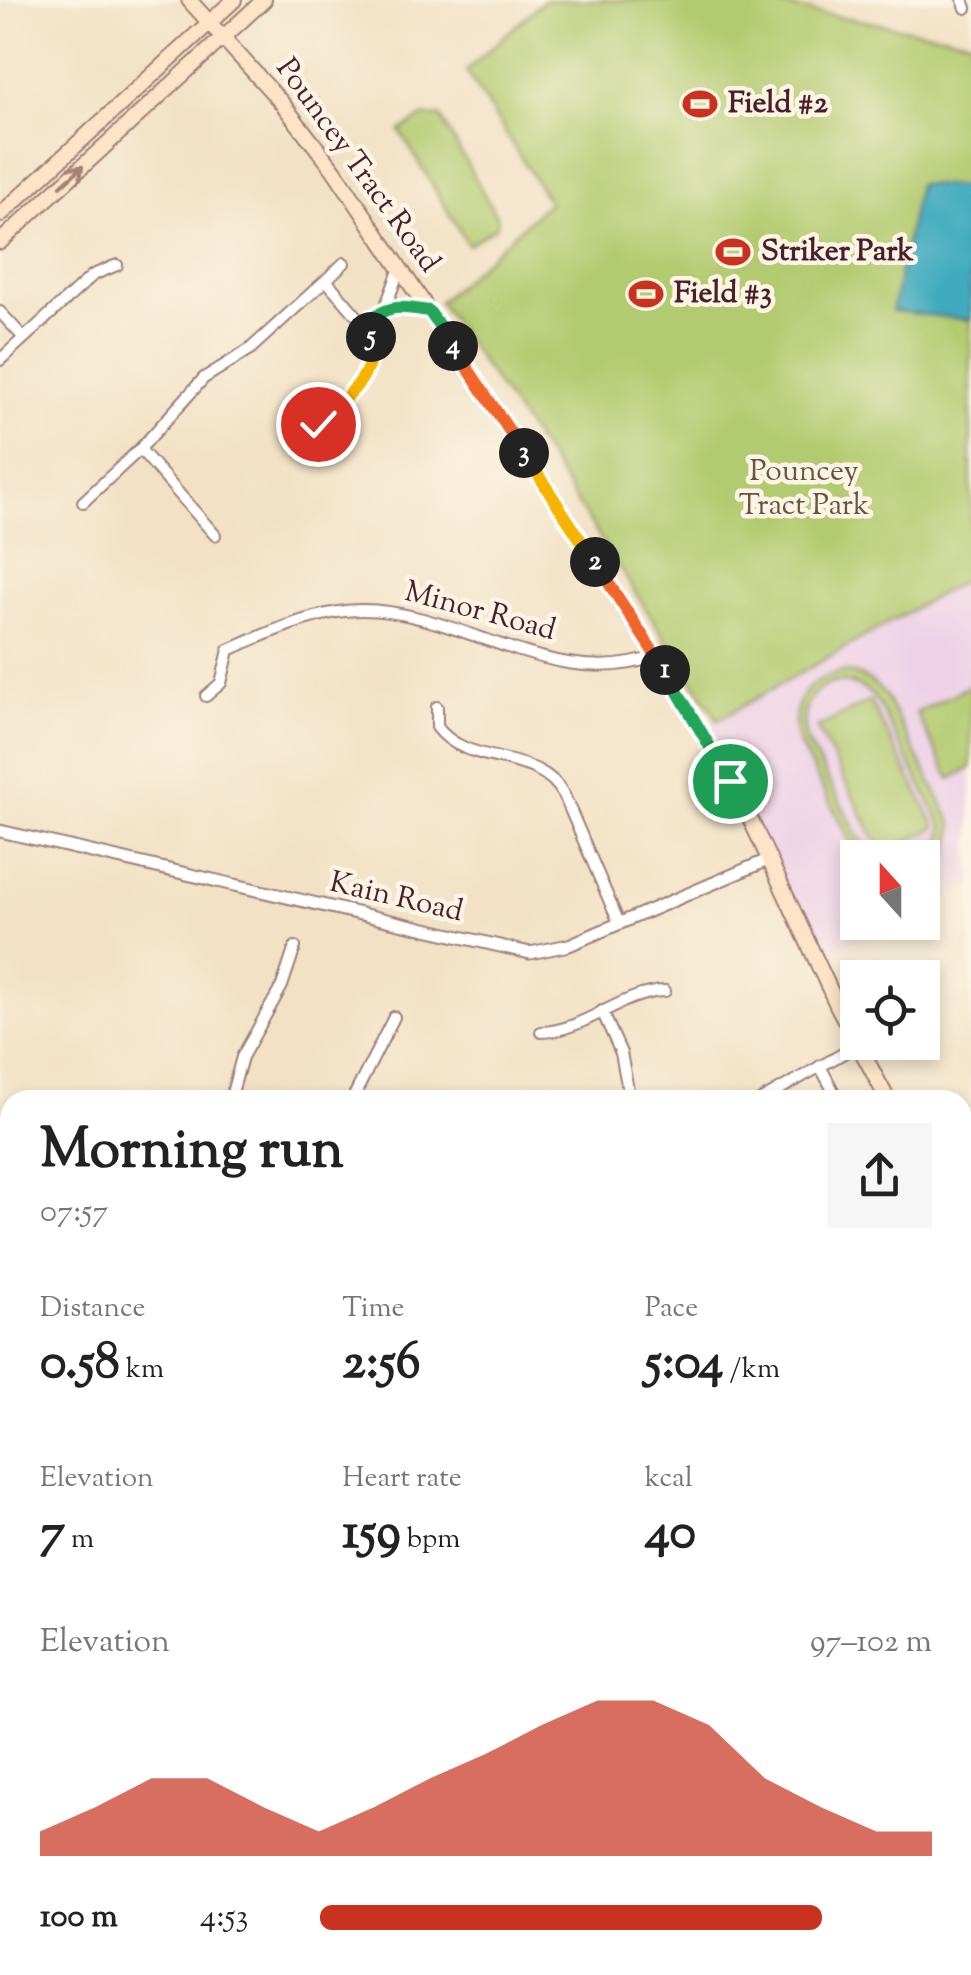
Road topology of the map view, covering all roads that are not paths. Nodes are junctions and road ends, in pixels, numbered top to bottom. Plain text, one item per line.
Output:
1 (189, 0) edge
2 (234, 0) edge
3 (264, 0) edge
4 (209, 22) junction
5 (223, 36) junction
6 (0, 215) edge
7 (0, 242) edge
8 (344, 263) dead end
9 (117, 265) dead end
10 (400, 268) junction
11 (326, 280) junction
12 (385, 308) junction
13 (429, 311) junction
14 (0, 312) edge
15 (363, 324) junction
16 (24, 338) junction
17 (0, 360) edge
18 (318, 424) dead end
19 (140, 449) junction
20 (83, 502) dead end
21 (215, 535) dead end
22 (656, 656) junction
23 (206, 696) dead end
24 (437, 707) dead end
25 (0, 831) edge
26 (770, 859) junction
27 (619, 923) junction
28 (295, 947) dead end
29 (665, 991) dead end
30 (840, 1007) edge
31 (602, 1012) junction
32 (394, 1017) dead end
33 (541, 1032) dead end
34 (840, 1055) edge
35 (866, 1060) edge
36 (820, 1066) junction
37 (233, 1090) edge
38 (357, 1090) edge
39 (628, 1090) edge
40 (778, 1090) edge
41 (833, 1090) edge
42 (883, 1090) edge

1 - 4 main road, Pouncey Tract Road
2 - 4 main road
3 - 5 main road
4 - 5 main road, Pouncey Tract Road
4 - 6 main road
7 -> 5 main road
5 - 10 main road, Pouncey Tract Road
8 - 11 street
9 - 16 street
10 - 12 street
10 - 13 main road, Pouncey Tract Road
11 - 15 street
11 - 19 street
12 - 13 street
12 - 15 street
13 - 22 main road, Pouncey Tract Road
14 - 16 street
15 - 18 street
16 - 17 street
19 - 20 street
19 - 21 street
22 - 23 street, Minor Road
22 - 26 main road, Pouncey Tract Road
24 - 27 street
25 - 27 street, Kain Road
26 - 27 street, Kain Road
26 - 30 main road, Pouncey Tract Road
28 - 37 street
29 - 31 street
31 - 33 street
31 - 39 street
32 - 38 street
34 - 36 street
35 - 42 main road, Pouncey Tract Road
36 - 40 street
36 - 41 street

